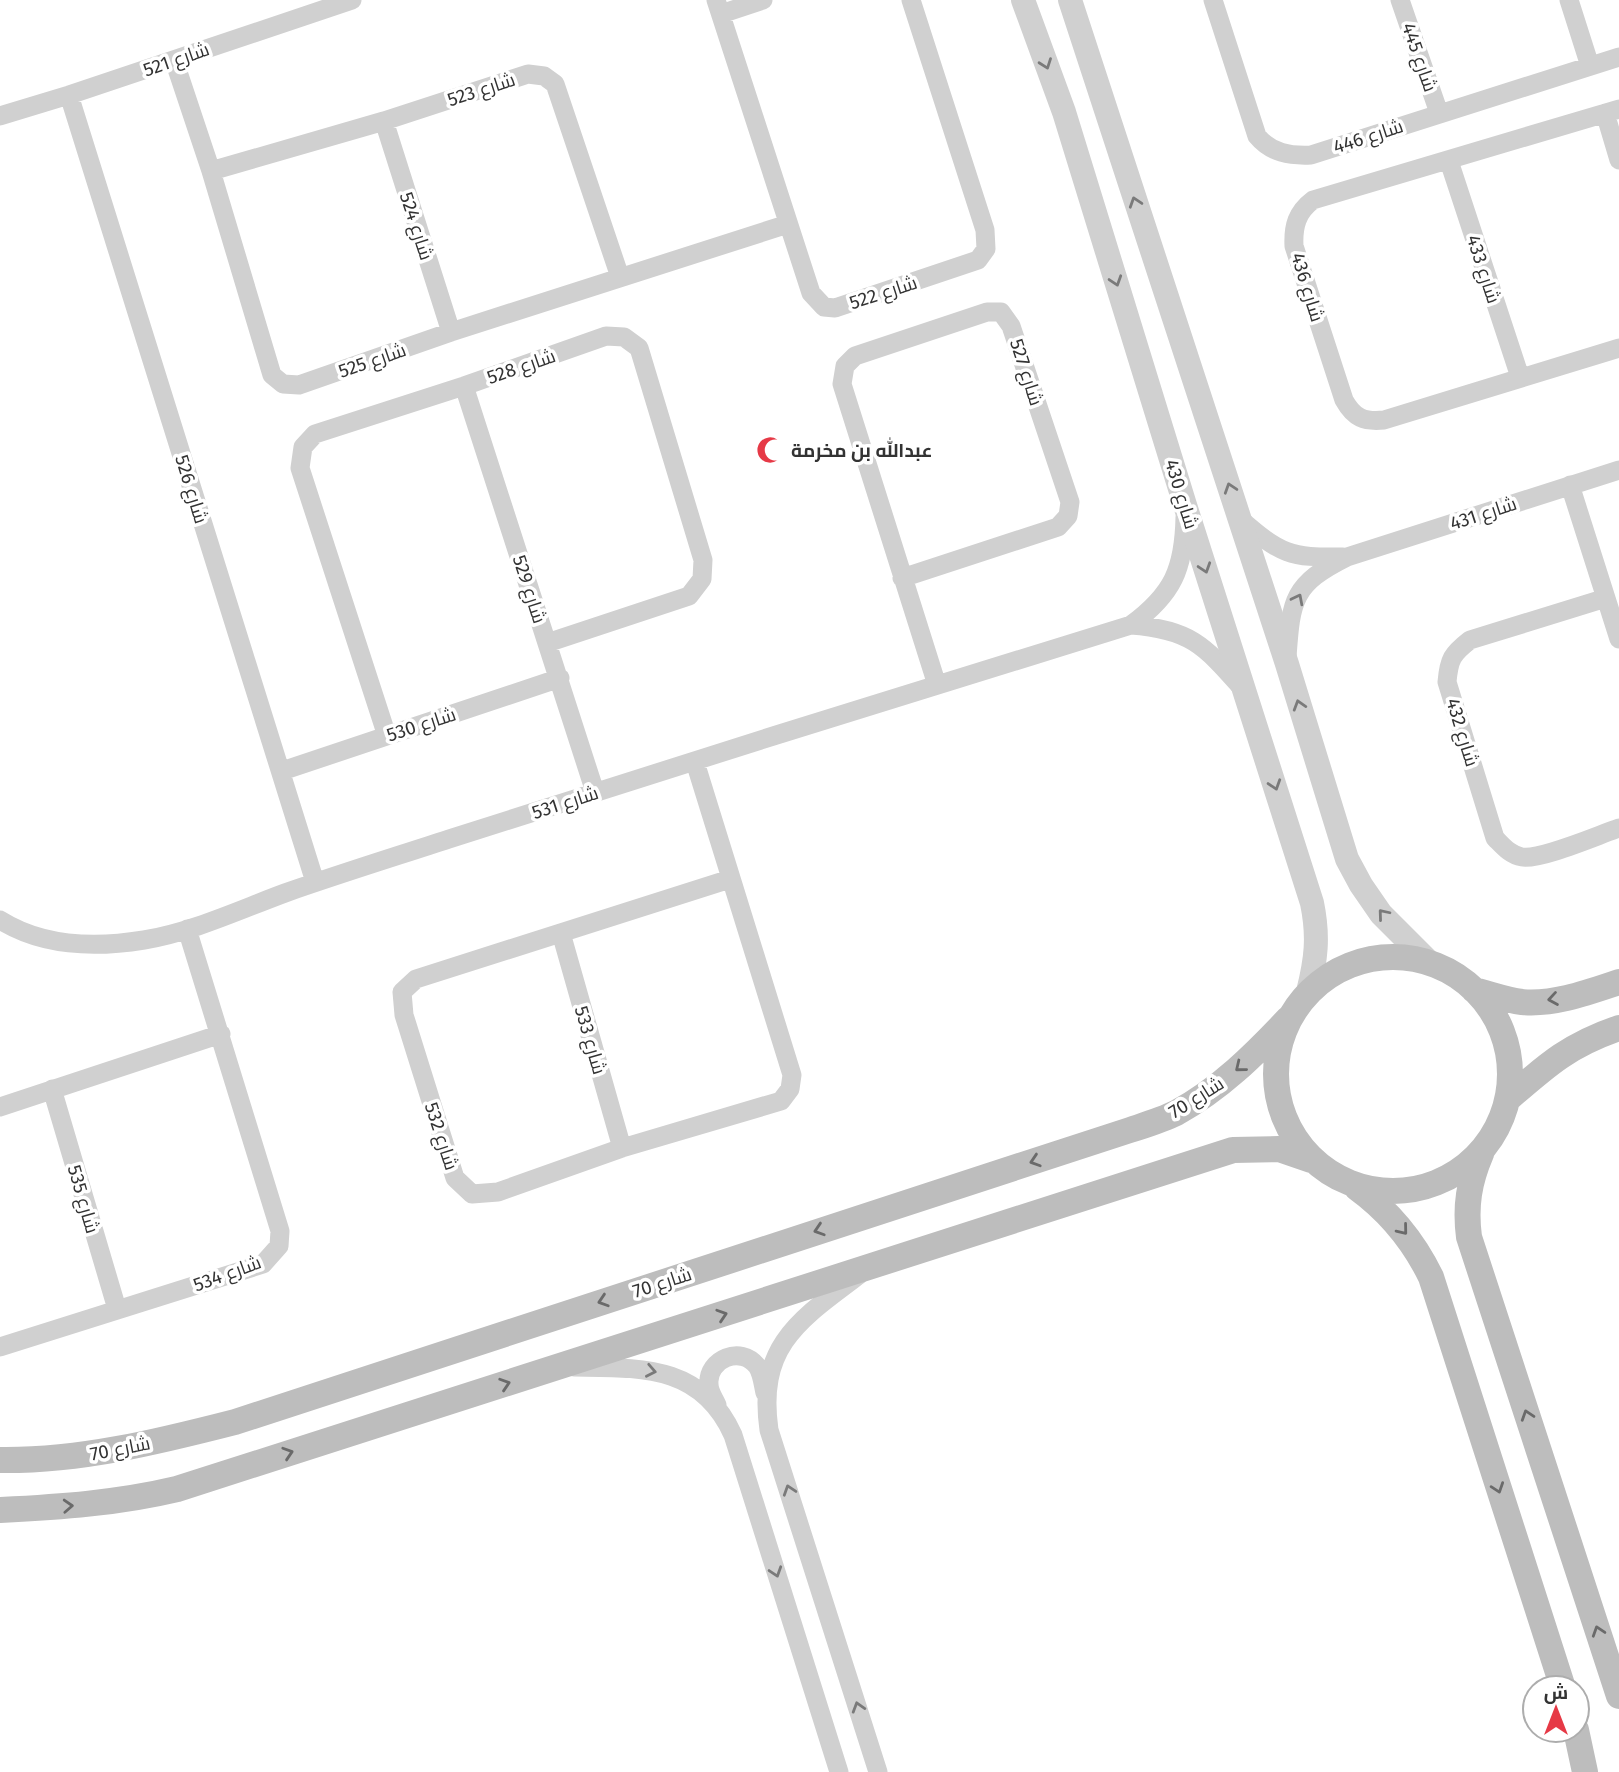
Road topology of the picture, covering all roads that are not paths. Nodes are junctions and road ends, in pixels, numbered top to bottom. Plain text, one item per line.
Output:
1 (352, 0) edge
2 (763, 0) edge
3 (912, 0) edge
4 (1023, 0) edge
5 (1070, 0) edge
6 (1213, 0) edge
7 (1400, 0) edge
8 (1569, 0) edge
9 (719, 7) edge
10 (1619, 57) edge
11 (174, 60) junction
12 (1590, 66) junction
13 (69, 95) junction
14 (1612, 111) edge
15 (1439, 113) junction
16 (0, 116) edge
17 (384, 121) junction
18 (1619, 160) edge
19 (1449, 161) junction
20 (211, 171) junction
21 (788, 224) junction
22 (620, 277) junction
23 (451, 332) junction
24 (1619, 348) edge
25 (1520, 377) junction
26 (464, 386) junction
27 (1619, 470) edge
28 (1570, 485) junction
29 (1185, 505) junction
30 (1240, 520) junction
31 (1348, 557) junction
32 (902, 578) junction
33 (1606, 598) junction
34 (1131, 625) junction
35 (1619, 639) edge
36 (547, 643) junction
37 (1287, 664) junction
38 (560, 678) junction
39 (937, 685) junction
40 (1244, 691) junction
41 (387, 736) junction
42 (695, 762) junction
43 (282, 771) junction
44 (595, 792) junction
45 (1619, 828) edge
46 (730, 879) junction
47 (315, 883) junction
48 (0, 920) edge
49 (187, 929) junction
50 (561, 933) junction
51 (1430, 963) junction
52 (1619, 982) edge
53 (1474, 990) junction
54 (1308, 992) junction
55 (1289, 1019) junction
56 (1619, 1028) edge
57 (221, 1034) junction
58 (52, 1089) junction
59 (1508, 1099) junction
60 (0, 1107) edge
61 (622, 1148) junction
62 (1482, 1151) junction
63 (1311, 1160) junction
64 (1352, 1185) junction
65 (868, 1269) junction
66 (117, 1310) junction
67 (0, 1347) edge
68 (559, 1367) junction
69 (766, 1397) junction
70 (720, 1410) junction
71 (0, 1460) edge
72 (0, 1510) edge
73 (1559, 1674) edge
74 (1619, 1696) edge
75 (1579, 1744) edge
76 (839, 1772) edge
77 (878, 1772) edge
78 (1585, 1772) edge

1 - 11 street, شارع 521
2 - 9 street, شارع 522
3 - 21 street, شارع 522
4 -> 29 street, شارع 430
30 -> 5 street
6 - 15 street, شارع 446
7 - 15 street, شارع 445
8 - 12 street
9 - 21 street, شارع 522
10 - 12 street, شارع 446
11 - 13 street, شارع 521
11 - 20 street, شارع 525
12 - 15 street, شارع 446
13 - 16 street, شارع 521
13 - 43 street, شارع 526
14 - 18 street
14 - 19 street, شارع 436
17 - 20 street, شارع 523
17 - 22 street, شارع 523
17 - 23 street, شارع 524
19 - 25 street, شارع 433
19 - 25 street, شارع 436
20 - 23 street, شارع 525
21 - 22 street, شارع 525
22 - 23 street, شارع 525
24 - 25 street, شارع 436
26 - 36 street, شارع 529
26 - 36 street, شارع 528
26 - 41 street, شارع 528
27 - 28 street, شارع 431
28 - 31 street, شارع 431
28 - 33 street
29 - 34 street, شارع 531
29 -> 40 street, شارع 430
30 - 31 street, شارع 431
30 - 37 street
37 -> 31 street, شارع 431
32 - 32 street, شارع 527
32 - 39 street, شارع 527
33 - 35 street
33 - 45 street, شارع 432
34 - 39 street, شارع 531
34 - 40 street, شارع 531
36 - 38 street, شارع 529
51 -> 37 street
38 - 41 street, شارع 530
38 - 44 street, شارع 529
39 - 42 street, شارع 531
40 -> 54 street, شارع 430
41 - 43 street, شارع 530
42 - 44 street, شارع 531
42 - 46 street, شارع 532
43 - 47 street, شارع 526
44 - 47 street, شارع 531
46 - 50 street, شارع 532
46 - 61 street, شارع 532
47 - 49 street, شارع 531
48 - 49 street, شارع 531
49 - 57 street, شارع 534
50 - 61 street, شارع 533
50 - 61 street, شارع 532
51 - 53 main road
51 - 54 main road
52 -> 53 main road
53 - 59 main road
54 - 55 main road
55 - 63 main road
55 -> 71 main road, شارع 70
56 - 59 main road
57 - 58 street
57 - 66 street, شارع 534
58 - 60 street
58 - 66 street, شارع 535
59 - 62 main road
62 - 64 main road
74 -> 62 main road
63 - 64 main road
63 - 65 main road
64 -> 73 main road
68 -> 65 main road
65 - 69 street
66 - 67 street, شارع 534
68 -> 70 street
72 -> 68 main road
69 - 70 street
77 -> 69 street
70 -> 76 street
75 - 78 main road

